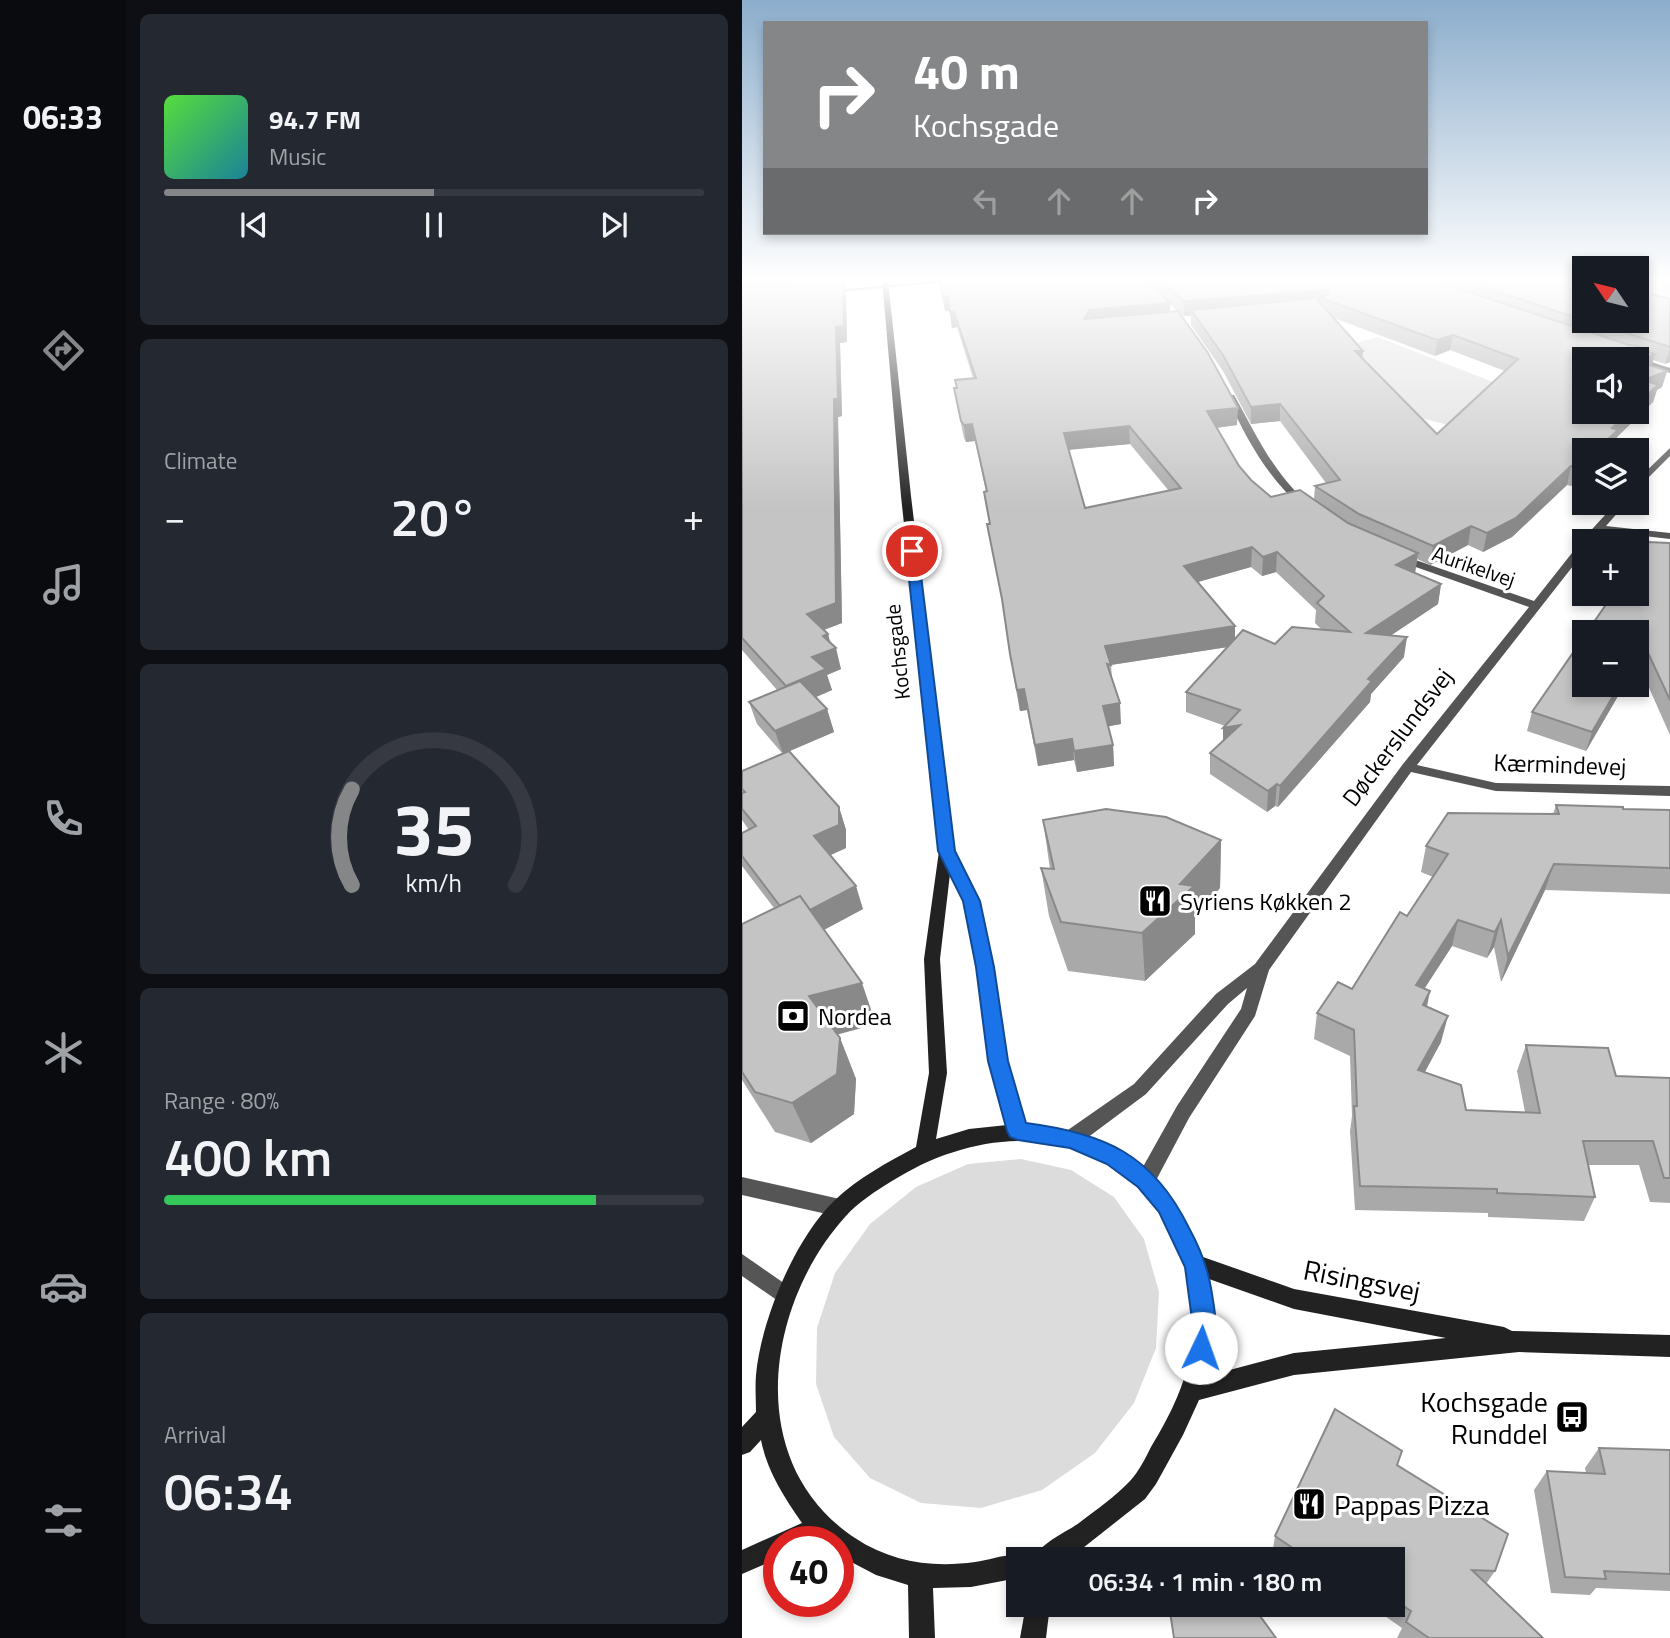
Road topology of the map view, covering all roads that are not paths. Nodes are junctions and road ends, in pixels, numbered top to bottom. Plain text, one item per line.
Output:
1 (892, 356) edge
2 (1649, 364) edge
3 (1670, 371) edge
4 (1228, 392) edge
5 (1670, 450) edge
6 (1649, 472) edge
7 (1312, 509) edge
8 (1610, 515) edge
9 (1598, 528) joint
10 (1670, 536) edge
11 (1393, 555) edge
12 (1572, 559) edge
13 (1534, 605) junction
14 (1408, 767) junction
15 (1670, 791) edge
16 (946, 851) junction
17 (1261, 968) junction
18 (1018, 1131) junction
19 (1072, 1138) junction
20 (925, 1151) junction
21 (1146, 1180) junction
22 (742, 1186) edge
23 (840, 1208) junction
24 (742, 1264) edge
25 (1196, 1265) junction
26 (784, 1295) junction
27 (1519, 1341) junction
28 (1670, 1346) edge
29 (1194, 1390) junction
30 (766, 1418) junction
31 (742, 1444) edge
32 (819, 1526) edge
33 (1068, 1547) edge
34 (854, 1552) edge
35 (763, 1553) edge
36 (742, 1562) edge
37 (1006, 1569) edge
38 (919, 1576) junction
39 (1036, 1617) edge
40 (922, 1638) edge
41 (1033, 1638) edge

1 - 16 street, Kochsgade
2 - 3 street
4 - 7 street
5 - 6 street
8 - 9 street, Døckerslundsvej
9 - 10 street
11 - 13 street, Aurikelvej
12 - 13 street, Døckerslundsvej
13 - 14 street, Døckerslundsvej
14 - 15 street, Kærmindevej
14 - 17 street, Døckerslundsvej
16 - 18 street, Kochsgade
16 - 20 street, Kochsgade
17 - 19 street, Døckerslundsvej
17 - 21 street, Døckerslundsvej
18 - 19 street
18 - 20 street
19 - 21 street
20 - 23 street
21 - 25 street
22 - 23 street
23 - 26 street
24 - 26 street
25 - 27 street, Risingsvej
25 - 29 street
26 - 30 street
27 - 28 street, Risingsvej
27 - 29 street, Risingsvej
29 - 33 street
30 - 31 street
30 - 32 street
34 - 38 street
35 - 36 street
37 - 38 street
38 - 40 street
39 - 41 street

